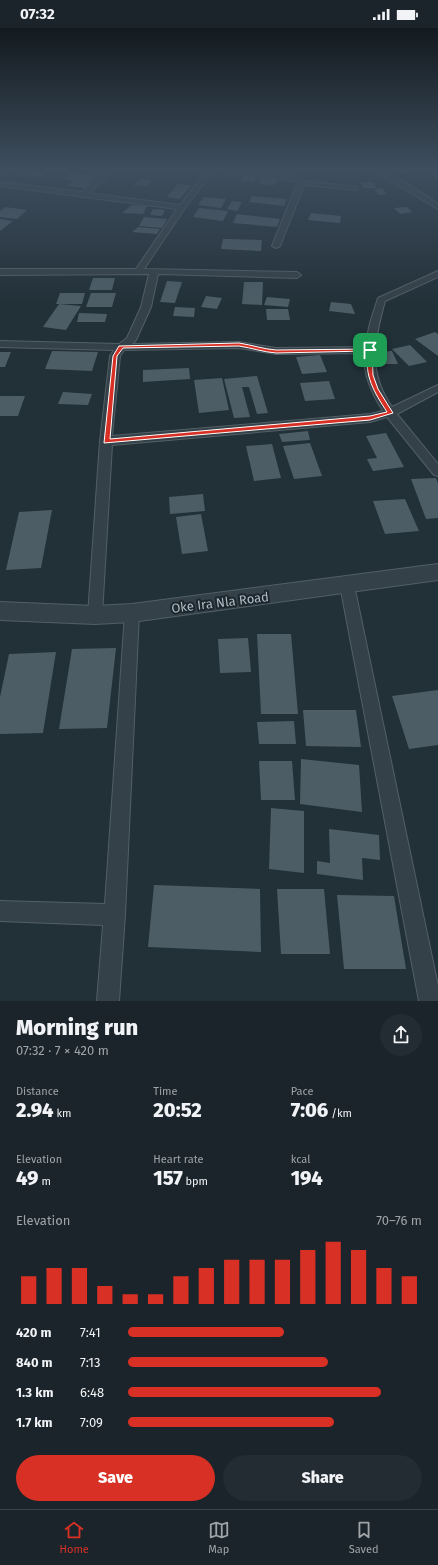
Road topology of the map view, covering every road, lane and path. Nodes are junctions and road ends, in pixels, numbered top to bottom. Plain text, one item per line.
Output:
1 (177, 214) edge
2 (289, 214) edge
3 (276, 246) dead end
4 (154, 271) junction
5 (0, 272) edge
6 (138, 272) junction
7 (438, 274) edge
8 (297, 275) dead end
9 (0, 344) edge
10 (121, 347) junction
11 (370, 350) junction
12 (438, 388) edge
13 (390, 413) junction
14 (106, 441) junction
15 (438, 472) edge
16 (438, 572) edge
17 (347, 585) junction
18 (0, 611) edge
19 (132, 613) junction
20 (95, 615) junction
21 (0, 911) edge
22 (115, 915) junction
23 (108, 1001) edge
24 (430, 1001) edge

1 - 6 street
2 - 3 street
4 - 6 street
4 - 8 street
4 - 10 street
5 - 6 street
7 - 11 street
9 - 10 street
10 - 11 street
10 - 14 street
11 - 13 street
12 - 13 street
13 - 14 street
13 - 15 street
14 - 20 street
16 - 17 street, Oke Ira Nla Road
17 - 19 street, Oke Ira Nla Road
17 - 24 street
18 - 20 street, Oke Ira Nla Road
19 - 20 street, Oke Ira Nla Road
19 - 22 street
21 - 22 street
22 - 23 street

